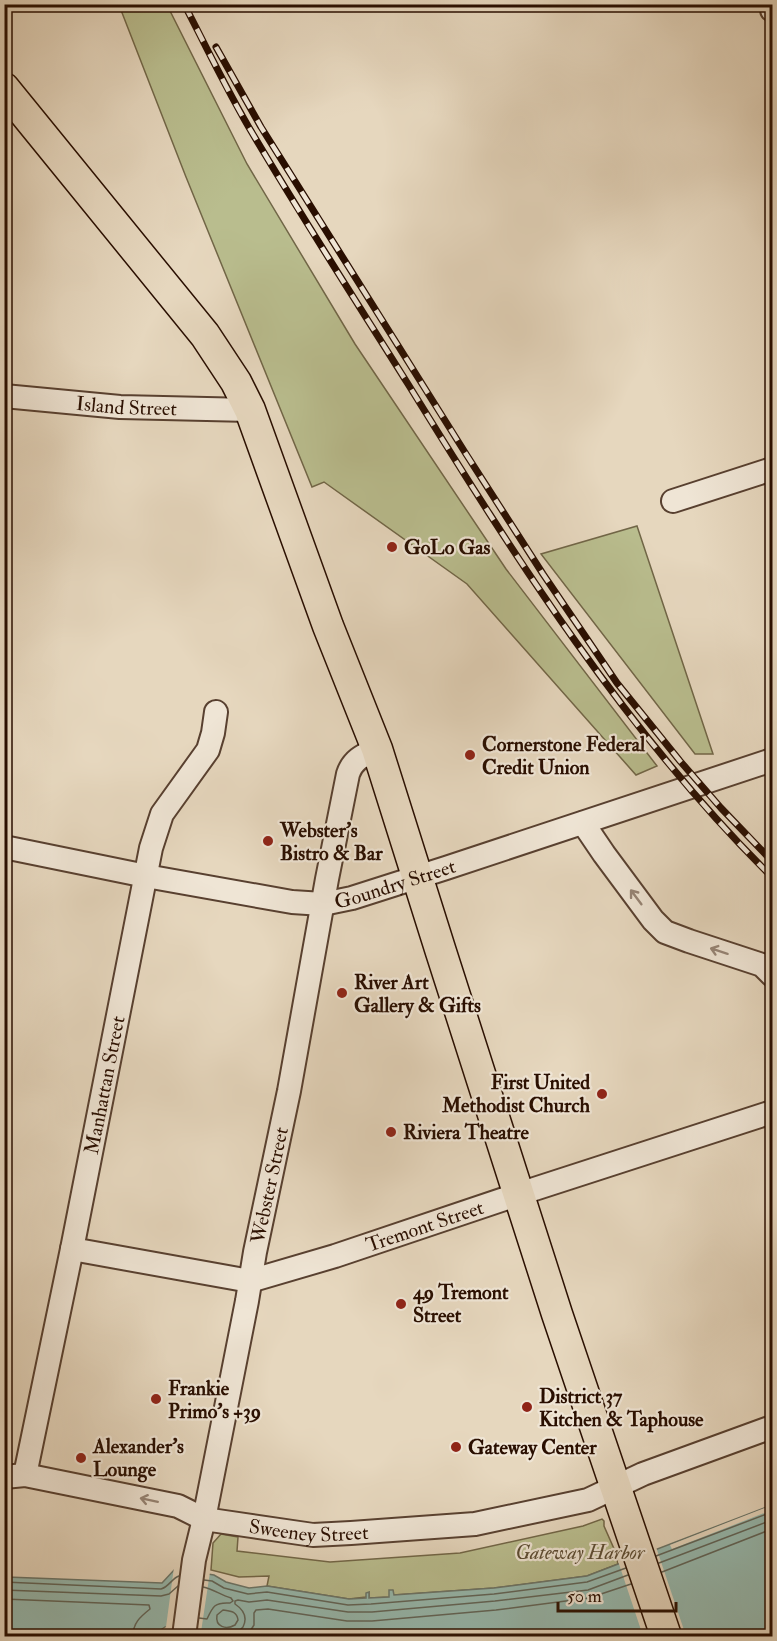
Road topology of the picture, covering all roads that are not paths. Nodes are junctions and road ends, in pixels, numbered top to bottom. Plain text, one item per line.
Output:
1 (771, 4) edge
2 (772, 10) edge
3 (4, 88) edge
4 (4, 396) edge
5 (250, 410) junction
6 (772, 469) edge
7 (673, 501) dead end
8 (216, 712) dead end
9 (377, 749) junction
10 (772, 760) edge
11 (583, 823) junction
12 (4, 847) edge
13 (146, 876) junction
14 (417, 878) junction
15 (323, 904) junction
16 (772, 975) edge
17 (772, 1112) edge
18 (519, 1194) junction
19 (72, 1249) junction
20 (250, 1281) junction
21 (772, 1427) edge
22 (15, 1476) edge
23 (615, 1488) junction
24 (204, 1519) junction
25 (184, 1636) edge
26 (666, 1636) edge

1 - 2 street
3 - 5 main road
4 - 5 street, Island Street
5 - 9 main road
6 - 7 street
8 - 13 street, Manhattan Street
9 - 14 main road
9 - 15 street, Webster Street
10 - 11 street, Goundry Street
11 - 14 street, Goundry Street
16 -> 11 street
12 - 13 street, Goundry Street
13 - 15 street, Goundry Street
13 - 19 street, Manhattan Street
14 - 15 street, Goundry Street
14 - 18 main road
15 - 20 street, Webster Street
17 - 18 street, Tremont Street
18 - 20 street, Tremont Street
18 - 23 main road
19 - 20 street, Tremont Street
19 - 22 street, Manhattan Street
20 - 24 street, Webster Street
21 - 23 street, Sweeney Street
24 -> 22 street, Sweeney Street
23 - 24 street, Sweeney Street
23 - 26 main road
24 - 25 street, Webster Street

